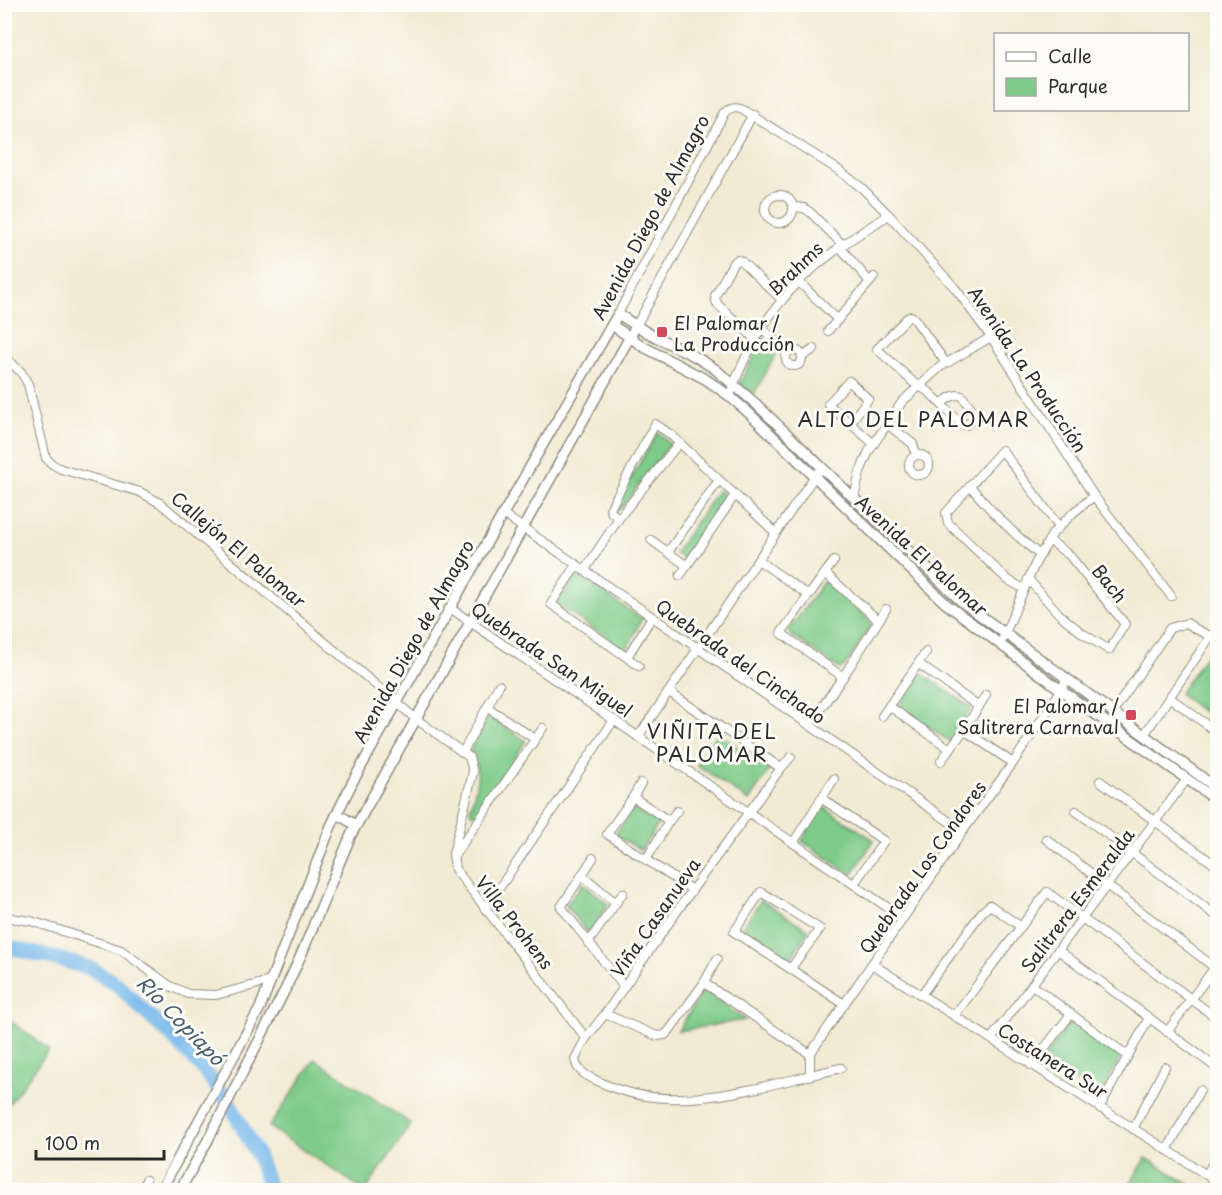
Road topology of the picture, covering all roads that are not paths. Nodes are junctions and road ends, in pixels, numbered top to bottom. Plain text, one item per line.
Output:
1 (753, 114) junction
2 (794, 207) dead end
3 (889, 215) junction
4 (841, 245) junction
5 (799, 282) junction
6 (782, 300) junction
7 (618, 314) junction
8 (838, 320) junction
9 (612, 325) junction
10 (636, 326) junction
11 (761, 327) junction
12 (828, 331) dead end
13 (991, 337) junction
14 (630, 338) junction
15 (754, 338) junction
16 (814, 350) dead end
17 (788, 352) junction
18 (4, 356) edge
19 (802, 357) junction
20 (946, 363) junction
21 (733, 384) junction
22 (918, 386) junction
23 (730, 397) junction
24 (941, 404) junction
25 (850, 423) junction
26 (888, 424) junction
27 (679, 443) junction
28 (874, 444) junction
29 (916, 455) dead end
30 (822, 468) junction
31 (814, 477) junction
32 (719, 480) junction
33 (970, 486) junction
34 (735, 495) junction
35 (1094, 496) junction
36 (854, 498) junction
37 (503, 514) junction
38 (620, 518) junction
39 (1059, 527) junction
40 (523, 529) junction
41 (776, 533) junction
42 (651, 540) dead end
43 (1049, 540) junction
44 (668, 552) junction
45 (1040, 555) junction
46 (758, 560) junction
47 (834, 561) dead end
48 (687, 566) junction
49 (580, 568) junction
50 (825, 573) junction
51 (680, 576) dead end
52 (1028, 579) junction
53 (1024, 589) junction
54 (808, 595) junction
55 (1171, 596) dead end
56 (450, 608) junction
57 (886, 609) dead end
58 (652, 617) junction
59 (878, 620) junction
60 (470, 621) junction
61 (1005, 633) junction
62 (1214, 638) edge
63 (1000, 645) junction
64 (698, 649) junction
65 (926, 652) dead end
66 (627, 657) junction
67 (919, 664) junction
68 (639, 666) dead end
69 (843, 676) junction
70 (1067, 678) junction
71 (499, 684) dead end
72 (1061, 690) junction
73 (669, 692) junction
74 (986, 695) dead end
75 (1169, 697) junction
76 (397, 702) junction
77 (890, 706) junction
78 (487, 707) junction
79 (979, 707) junction
80 (1113, 711) junction
81 (882, 716) dead end
82 (416, 719) junction
83 (614, 720) junction
84 (809, 725) junction
85 (543, 728) dead end
86 (964, 730) junction
87 (1218, 733) edge
88 (1144, 735) junction
89 (638, 737) junction
90 (535, 739) junction
91 (950, 749) junction
92 (463, 752) junction
93 (791, 757) dead end
94 (941, 760) dead end
95 (1013, 763) junction
96 (781, 768) junction
97 (834, 779) dead end
98 (1186, 779) junction
99 (1100, 781) dead end
100 (641, 783) dead end
101 (1218, 789) edge
102 (633, 797) junction
103 (821, 798) junction
104 (1218, 801) edge
105 (677, 811) dead end
106 (1076, 811) dead end
107 (748, 812) junction
108 (463, 813) junction
109 (337, 814) junction
110 (480, 819) junction
111 (669, 821) junction
112 (1155, 821) junction
113 (356, 825) junction
114 (963, 831) junction
115 (1046, 838) dead end
116 (793, 843) junction
117 (1131, 853) junction
118 (453, 857) junction
119 (592, 858) dead end
120 (646, 860) junction
121 (1218, 867) edge
122 (582, 875) junction
123 (854, 884) junction
124 (1107, 885) junction
125 (692, 890) junction
126 (623, 892) dead end
127 (616, 903) junction
128 (485, 909) junction
129 (4, 917) edge
130 (1218, 917) edge
131 (903, 918) junction
132 (1082, 919) junction
133 (1021, 927) junction
134 (588, 943) junction
135 (1058, 950) junction
136 (717, 959) dead end
137 (872, 964) junction
138 (1216, 967) edge
139 (790, 968) junction
140 (270, 981) junction
141 (704, 983) junction
142 (1032, 985) junction
143 (624, 987) junction
144 (921, 995) junction
145 (1191, 999) junction
146 (844, 1004) junction
147 (604, 1014) junction
148 (1071, 1014) junction
149 (954, 1016) junction
150 (1149, 1018) junction
151 (1218, 1019) edge
152 (1167, 1032) junction
153 (586, 1038) junction
154 (991, 1039) junction
155 (810, 1054) junction
156 (1128, 1056) junction
157 (1031, 1065) junction
158 (1165, 1067) dead end
159 (842, 1068) dead end
160 (1218, 1069) edge
161 (810, 1074) junction
162 (1200, 1090) dead end
163 (1099, 1107) junction
164 (1133, 1129) junction
165 (1167, 1150) junction
166 (1218, 1155) edge
167 (1206, 1175) junction
168 (146, 1180) dead end
169 (1218, 1182) edge
170 (141, 1191) edge
171 (161, 1191) edge
172 (180, 1191) edge

1 - 3 street, Avenida La Producción
1 - 7 street, Avenida Diego de Almagro
1 - 10 street
2 - 4 street
3 - 4 street, Brahms
3 - 13 street, Avenida La Producción
4 - 5 street, Brahms
4 - 8 street
5 - 6 street, Brahms
5 - 8 street
6 - 11 street, Brahms
6 - 15 street
7 - 9 street, Avenida Diego de Almagro
7 - 10 street, Avenida El Palomar
8 - 12 street
9 - 14 street, Avenida El Palomar
9 - 37 street, Avenida Diego de Almagro
10 - 14 street
10 - 21 street, Avenida El Palomar
11 - 15 street, Brahms
11 - 17 street
13 - 20 street
13 - 35 street, Avenida La Producción
14 - 23 street, Avenida El Palomar
14 - 40 street
15 - 21 street, Brahms
16 - 19 street
17 - 19 street
17 - 19 street
18 - 76 street, Callejón El Palomar
20 - 22 street
20 - 22 street
21 - 23 street, Brahms
21 - 30 street, Avenida El Palomar
22 - 24 street
22 - 26 street
23 - 31 street, Avenida El Palomar
24 - 24 street
25 - 25 street
25 - 28 street
26 - 28 street
26 - 29 street
27 - 32 street
27 - 38 street
27 - 38 street
28 - 36 street
30 - 31 street
30 - 36 street, Avenida El Palomar
31 - 41 street
31 - 63 street, Avenida El Palomar
32 - 34 street
32 - 44 street
33 - 39 street
33 - 45 street
33 - 53 street
34 - 41 street
34 - 48 street
35 - 39 street
35 - 55 street, Avenida La Producción
36 - 61 street, Avenida El Palomar
37 - 40 street, Quebrada del Cinchado
37 - 56 street, Avenida Diego de Almagro
38 - 49 street
39 - 43 street
40 - 49 street, Quebrada del Cinchado
40 - 60 street
41 - 46 street
42 - 44 street
43 - 45 street
43 - 52 street, Bach
44 - 48 street
45 - 52 street
46 - 54 street
46 - 64 street
47 - 50 street
48 - 51 street
49 - 58 street, Quebrada del Cinchado
49 - 66 street
50 - 54 street
50 - 59 street
52 - 53 street
53 - 61 street
54 - 69 street
56 - 60 street, Quebrada San Miguel
56 - 76 street, Avenida Diego de Almagro
57 - 59 street
58 - 64 street, Quebrada del Cinchado
58 - 66 street
59 - 69 street
60 - 82 street
60 - 83 street, Quebrada San Miguel
61 - 63 street
61 - 70 street, Avenida El Palomar
62 - 75 street
62 - 80 street
63 - 72 street, Avenida El Palomar
64 - 73 street
64 - 84 street, Quebrada del Cinchado
65 - 67 street
66 - 68 street
67 - 77 street
67 - 79 street
69 - 84 street
70 - 72 street, Quebrada Los Condores
70 - 80 street, Avenida El Palomar
71 - 78 street
72 - 95 street, Quebrada Los Condores
72 - 98 street, Avenida El Palomar
73 - 89 street
73 - 96 street
74 - 79 street
75 - 87 street
75 - 88 street
76 - 82 street
76 - 109 street, Avenida Diego de Almagro
77 - 81 street
77 - 91 street
78 - 90 street
78 - 92 street
79 - 86 street
80 - 88 street, Avenida El Palomar
82 - 92 street
82 - 113 street
83 - 89 street, Quebrada San Miguel
83 - 128 street
84 - 114 street, Quebrada del Cinchado
85 - 90 street
86 - 91 street
86 - 95 street
88 - 101 street, Avenida El Palomar
89 - 107 street, Quebrada San Miguel
90 - 110 street
91 - 94 street
92 - 108 street
93 - 96 street, Viña Casanueva
95 - 114 street, Quebrada Los Condores
96 - 107 street, Viña Casanueva
97 - 103 street
98 - 104 street, Avenida El Palomar
98 - 112 street, Salitrera Esmeralda
99 - 112 street
100 - 102 street
102 - 111 street
102 - 120 street
103 - 116 street
103 - 123 street
105 - 111 street
106 - 117 street
107 - 116 street, Quebrada San Miguel
107 - 125 street, Viña Casanueva
108 - 110 street
108 - 118 street
109 - 113 street
109 - 140 street, Avenida Diego de Almagro
110 - 118 street
111 - 120 street
112 - 117 street, Salitrera Esmeralda
112 - 121 street
113 - 172 street
114 - 131 street, Quebrada Los Condores
115 - 124 street
116 - 123 street, Quebrada San Miguel
117 - 124 street, Salitrera Esmeralda
117 - 130 street
118 - 128 street, Villa Prohens
119 - 122 street
120 - 125 street
122 - 127 street
122 - 134 street
123 - 131 street, Quebrada San Miguel
124 - 132 street, Salitrera Esmeralda
124 - 138 street
125 - 143 street, Viña Casanueva
126 - 127 street
127 - 134 street
128 - 153 street, Villa Prohens
129 - 140 street
131 - 137 street, Quebrada Los Condores
132 - 133 street
132 - 135 street, Salitrera Esmeralda
132 - 145 street
133 - 144 street
133 - 149 street
134 - 143 street
135 - 142 street, Salitrera Esmeralda
135 - 150 street
136 - 141 street
137 - 144 street, Costanera Sur
137 - 146 street, Quebrada Los Condores
138 - 145 street
139 - 139 street
139 - 146 street
140 - 171 street, Avenida Diego de Almagro
141 - 147 street
141 - 155 street
142 - 148 street
142 - 154 street, Salitrera Esmeralda
143 - 147 street, Viña Casanueva
144 - 149 street, Costanera Sur
145 - 151 street
145 - 152 street
146 - 155 street, Quebrada Los Condores
147 - 153 street, Viña Casanueva
148 - 156 street
148 - 157 street
149 - 154 street, Costanera Sur
150 - 152 street
150 - 156 street
152 - 160 street
153 - 161 street
154 - 157 street, Costanera Sur
155 - 161 street
156 - 163 street
157 - 163 street, Costanera Sur
158 - 164 street
159 - 161 street
162 - 165 street
163 - 164 street, Costanera Sur
164 - 165 street, Costanera Sur
165 - 167 street, Costanera Sur
166 - 167 street
167 - 169 street, Costanera Sur
168 - 170 street

